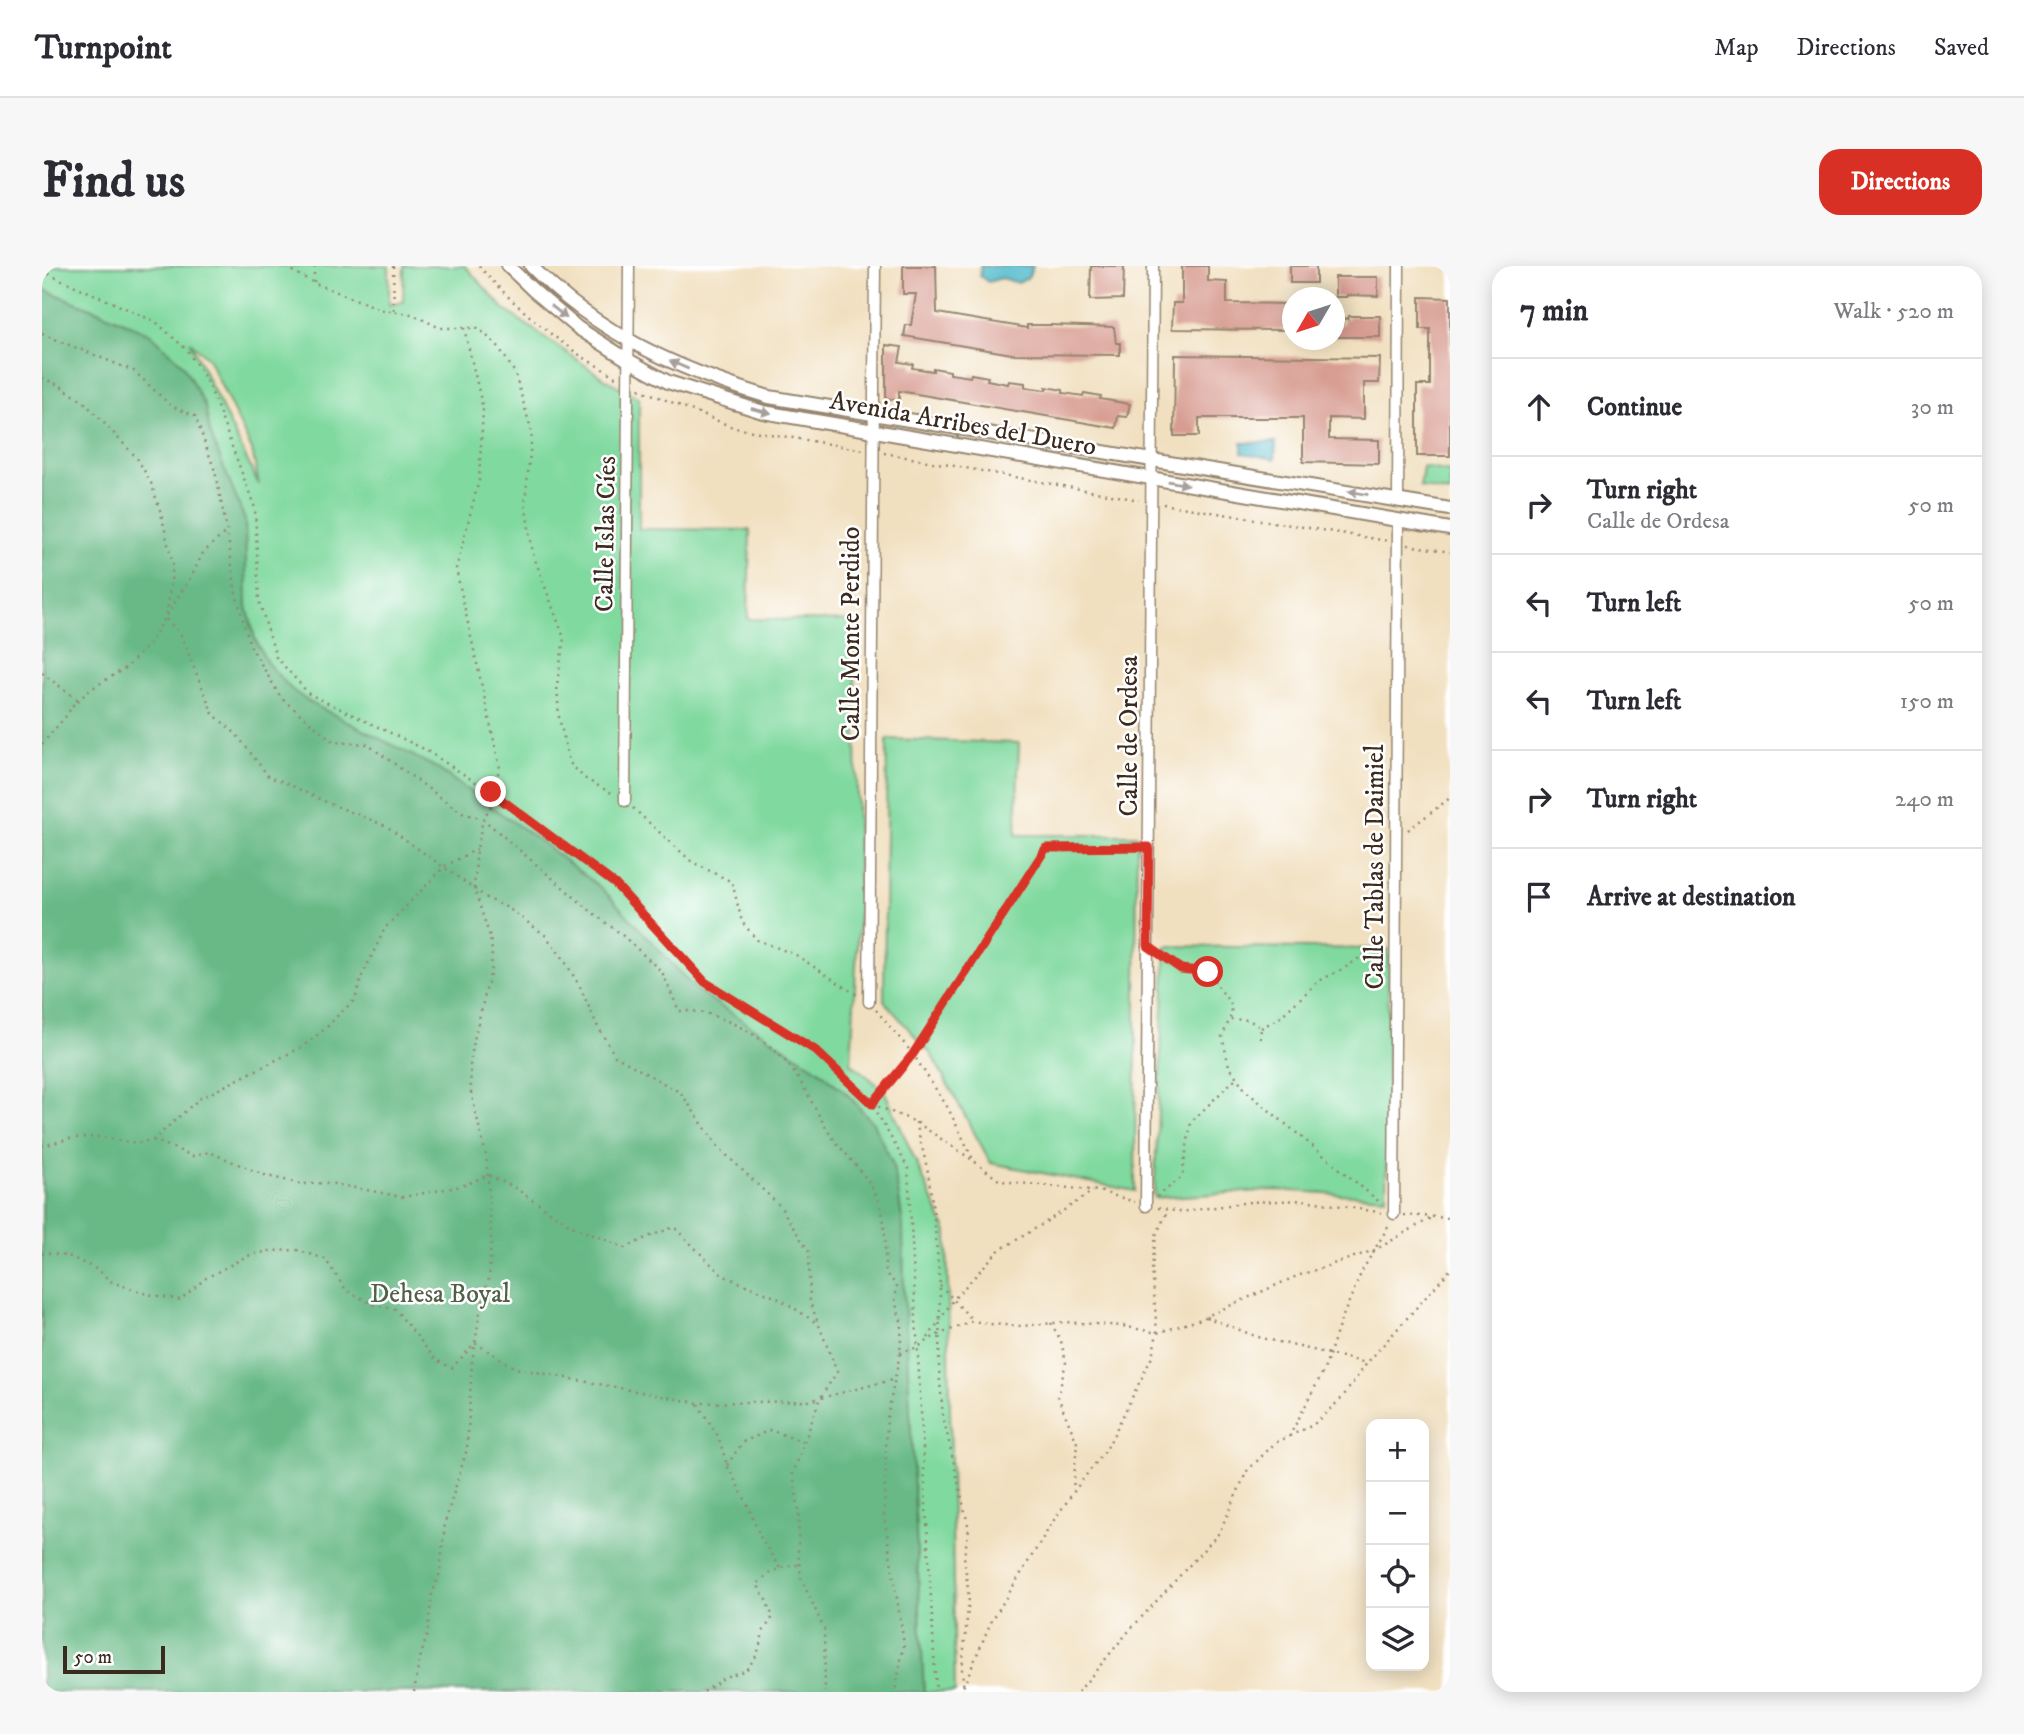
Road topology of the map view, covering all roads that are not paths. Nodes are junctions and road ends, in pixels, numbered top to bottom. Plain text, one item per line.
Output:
1 (508, 266) edge
2 (531, 266) edge
3 (629, 266) edge
4 (875, 266) edge
5 (1153, 266) edge
6 (1399, 266) edge
7 (628, 340) junction
8 (628, 360) junction
9 (874, 414) junction
10 (874, 432) junction
11 (1152, 459) junction
12 (1152, 479) junction
13 (1398, 500) junction
14 (1450, 509) edge
15 (1398, 520) junction
16 (1450, 529) edge
17 (625, 802) road end
18 (869, 1002) road end
19 (1146, 1206) road end
20 (1394, 1214) road end

1 -> 8 street, Avenida Arribes del Duero
2 - 7 street, Avenida Arribes del Duero
3 - 7 street, Calle Islas Cíes
4 - 9 street, Calle Monte Perdido
5 - 11 street, Calle de Ordesa
6 - 13 street
7 - 8 street, Calle Islas Cíes
9 -> 7 street, Avenida Arribes del Duero
8 -> 10 street, Avenida Arribes del Duero
8 - 17 street, Calle Islas Cíes
9 - 10 street, Calle Monte Perdido
9 - 11 street, Avenida Arribes del Duero
10 - 12 street, Avenida Arribes del Duero
10 - 18 street, Calle Monte Perdido
11 - 12 street, Calle de Ordesa
13 -> 11 street, Avenida Arribes del Duero
12 -> 15 street, Avenida Arribes del Duero
12 - 19 street, Calle de Ordesa
13 - 14 street, Avenida Arribes del Duero
15 - 16 street, Avenida Arribes del Duero
15 - 20 street, Calle Tablas de Daimiel

